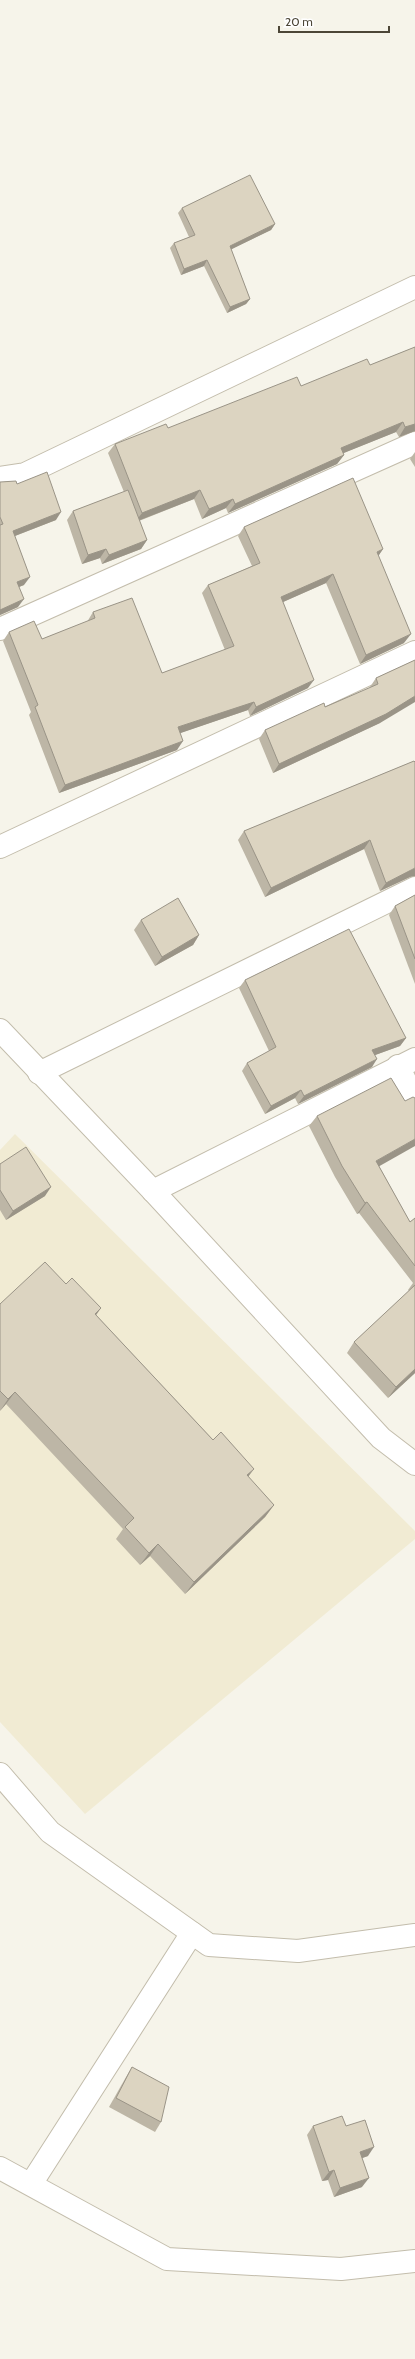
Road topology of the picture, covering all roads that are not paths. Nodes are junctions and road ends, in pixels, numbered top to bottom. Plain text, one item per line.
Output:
1 (415, 287) edge
2 (415, 443) edge
3 (0, 478) edge
4 (0, 629) edge
5 (415, 652) edge
6 (0, 847) edge
7 (415, 888) edge
8 (0, 1030) edge
9 (407, 1063) edge
10 (39, 1073) junction
11 (415, 1100) edge
12 (153, 1190) junction
13 (415, 1464) edge
14 (0, 1774) edge
15 (192, 1933) junction
16 (415, 1935) edge
17 (0, 2168) edge
18 (31, 2184) junction
19 (415, 2261) edge

1 - 3 street
2 - 4 street
5 - 6 street
7 - 10 street
8 - 10 street
9 - 11 street
9 - 12 street
10 - 12 street
12 - 13 street
14 - 15 street
15 - 16 street
15 - 18 street
17 - 18 street
18 - 19 street

